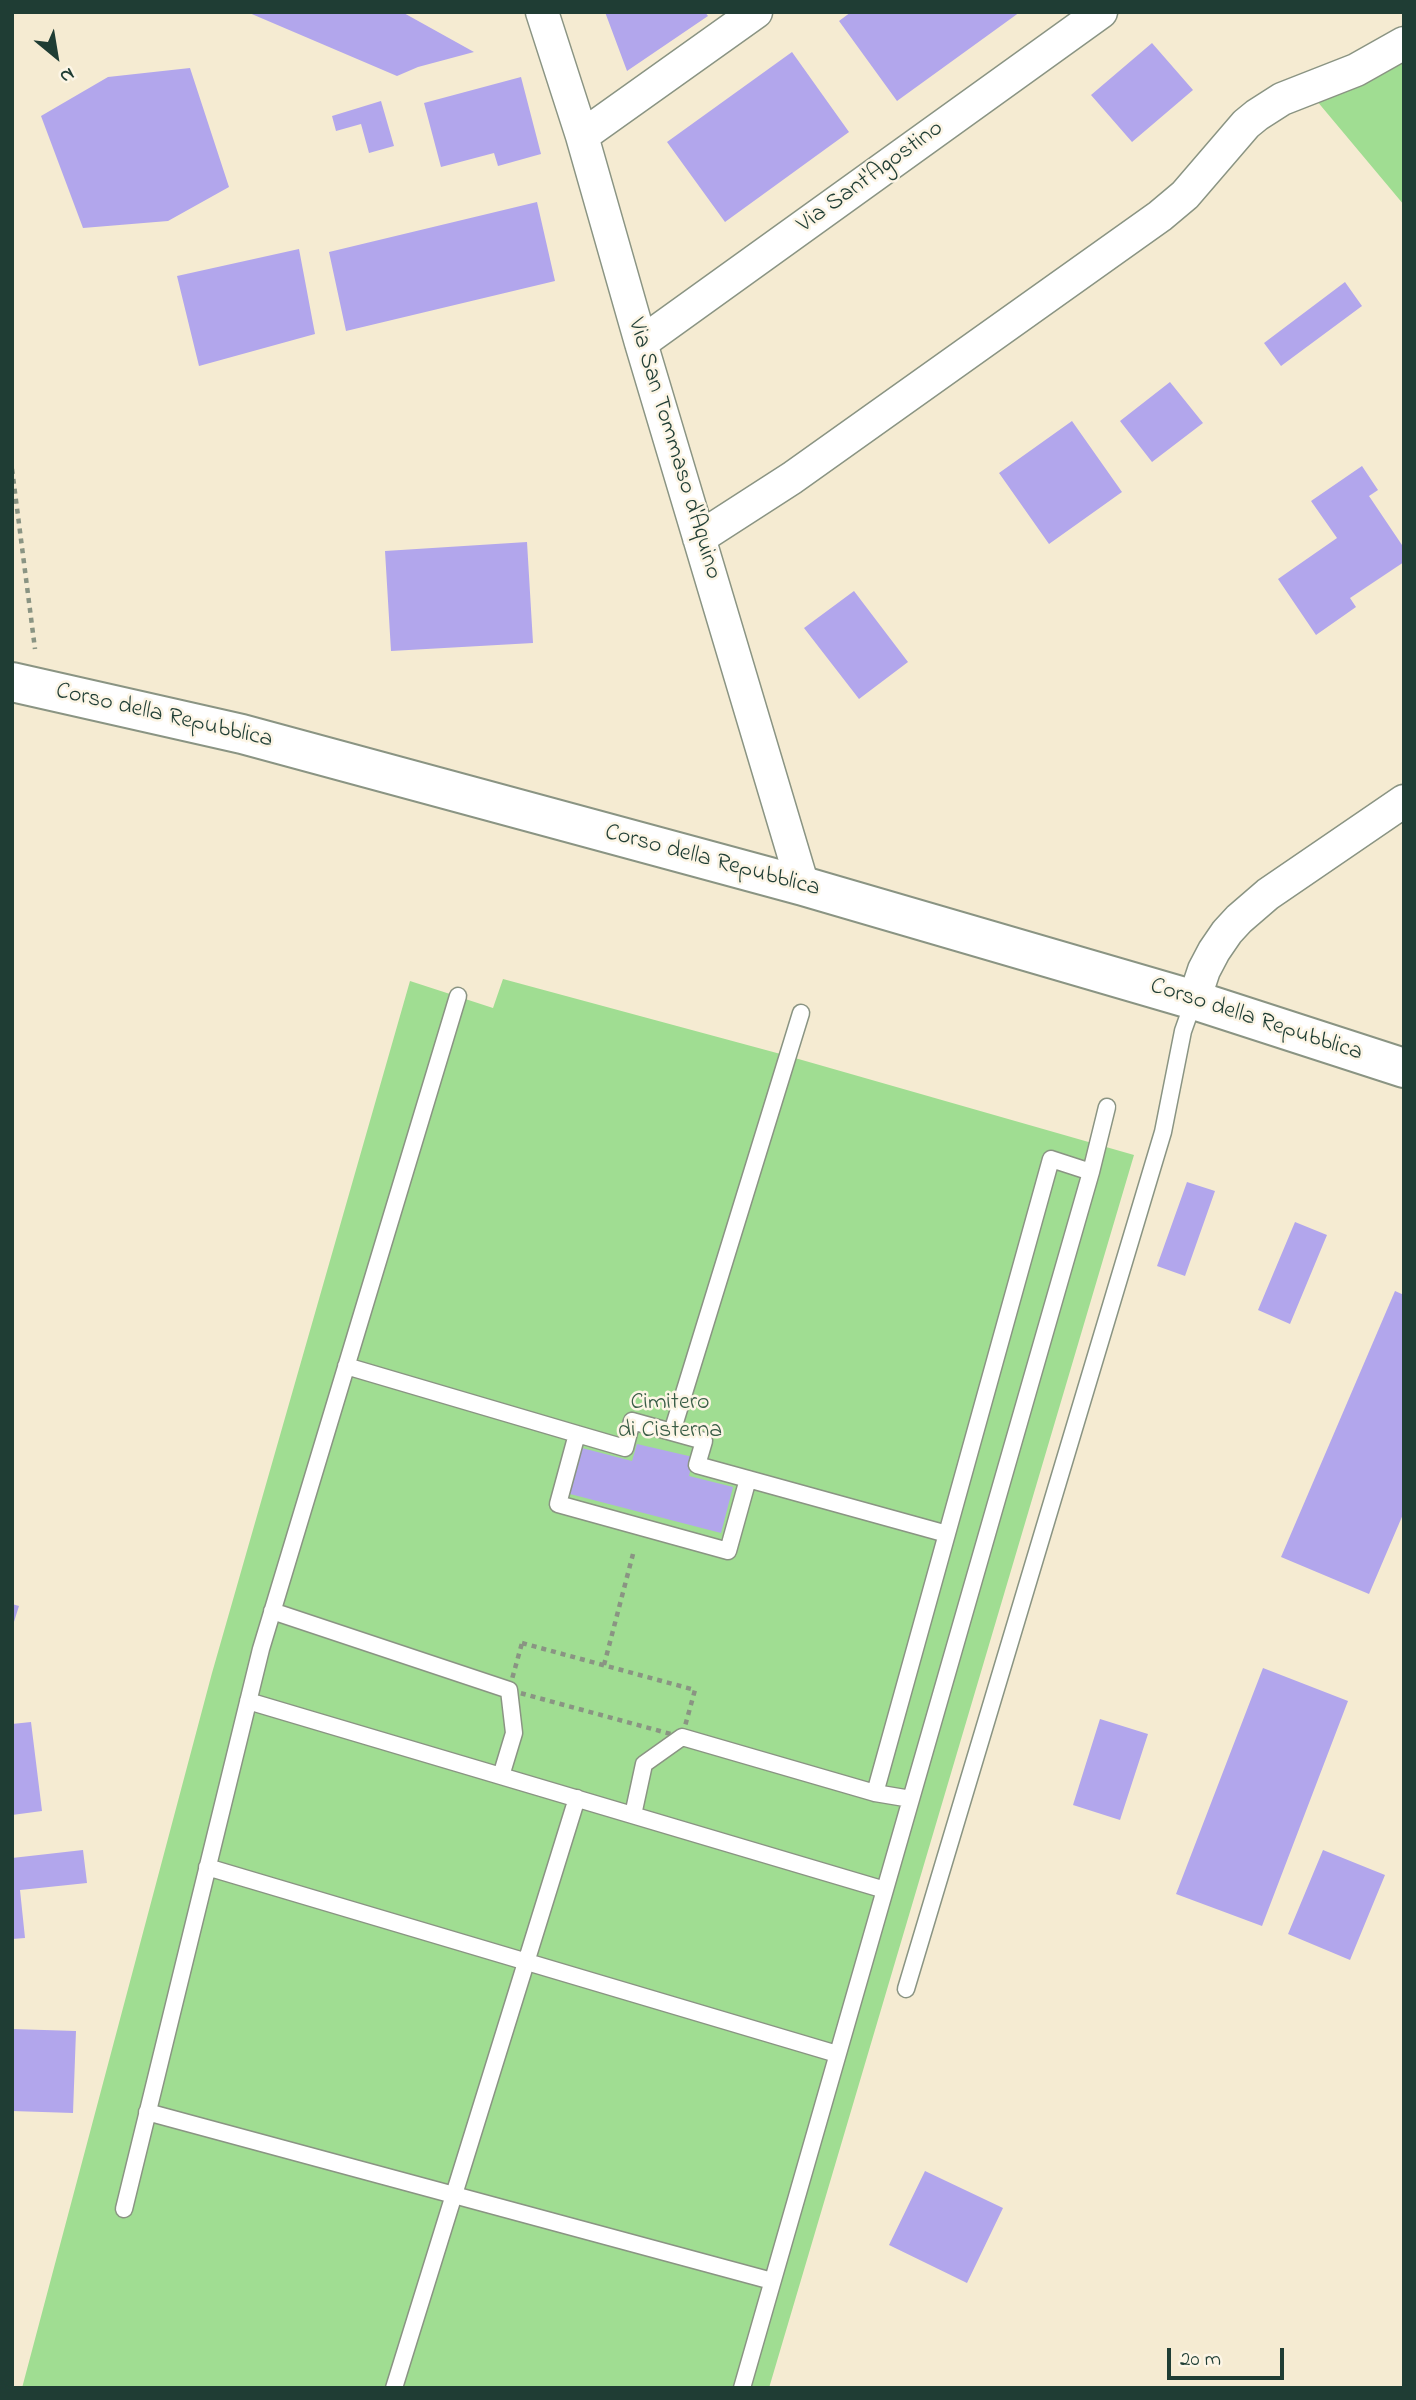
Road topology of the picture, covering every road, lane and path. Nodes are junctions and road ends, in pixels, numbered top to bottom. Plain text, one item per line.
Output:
1 (542, 12) edge
2 (757, 12) edge
3 (1101, 12) edge
4 (1404, 43) edge
5 (582, 136) junction
6 (641, 343) junction
7 (12, 469) edge
8 (699, 538) junction
9 (26, 685) edge
10 (1404, 800) edge
11 (803, 886) junction
12 (458, 996) dead end
13 (1194, 1000) junction
14 (801, 1013) dead end
15 (1404, 1068) edge
16 (1107, 1107) dead end
17 (1091, 1172) junction
18 (346, 1366) junction
19 (672, 1432) junction
20 (577, 1434) junction
21 (748, 1479) junction
22 (640, 1527) junction
23 (947, 1534) junction
24 (272, 1611) junction
25 (604, 1665) junction
26 (509, 1690) junction
27 (248, 1701) junction
28 (682, 1737) junction
29 (500, 1776) junction
30 (875, 1793) junction
31 (577, 1798) junction
32 (911, 1800) junction
33 (633, 1815) junction
34 (207, 1867) junction
35 (885, 1890) junction
36 (526, 1961) junction
37 (906, 1989) dead end
38 (837, 2054) junction
39 (147, 2112) junction
40 (454, 2195) junction
41 (124, 2208) dead end
42 (772, 2281) junction
43 (394, 2388) edge
44 (741, 2388) edge

1 - 5 street, Via San Tommaso d'Aquino
2 - 5 street
3 - 6 street, Via Sant'Agostino
4 - 8 street
5 - 6 street, Via San Tommaso d'Aquino
6 - 8 street, Via San Tommaso d'Aquino
7 - 9 path
8 - 11 street, Via San Tommaso d'Aquino
9 - 11 street, Corso della Repubblica
10 - 13 street
11 - 13 street, Corso della Repubblica
12 - 18 lane
13 - 15 street, Corso della Repubblica
13 - 37 lane
14 - 19 lane
16 - 17 lane
17 - 23 lane
17 - 32 lane
18 - 20 lane
18 - 24 lane
19 - 20 lane
19 - 21 lane
20 - 22 lane
21 - 22 lane
21 - 23 lane
22 - 25 path
23 - 30 lane
24 - 26 lane
24 - 27 lane
25 - 26 path
25 - 28 path
26 - 28 path
26 - 29 lane
27 - 29 lane
27 - 34 lane
28 - 30 lane
28 - 33 lane
29 - 31 lane
30 - 32 lane
31 - 33 lane
31 - 36 lane
32 - 35 lane
33 - 35 lane
34 - 36 lane
34 - 39 lane
35 - 38 lane
36 - 38 lane
36 - 40 lane
38 - 42 lane
39 - 40 lane
39 - 41 lane
40 - 42 lane
40 - 43 lane
42 - 44 lane

